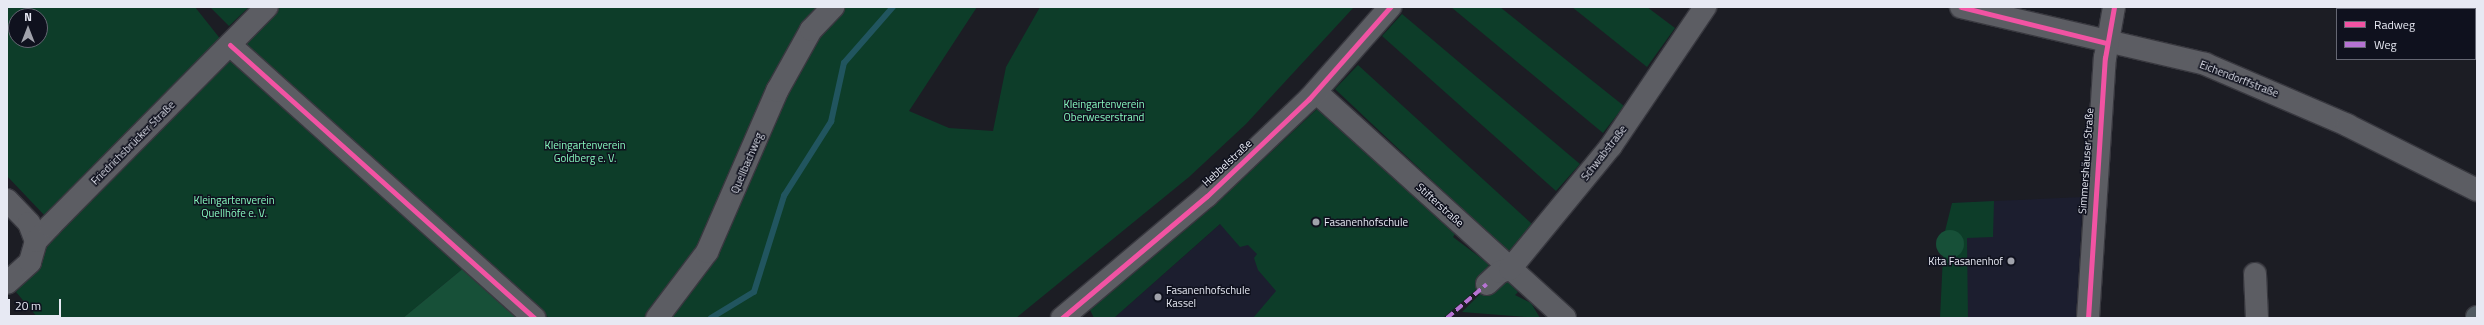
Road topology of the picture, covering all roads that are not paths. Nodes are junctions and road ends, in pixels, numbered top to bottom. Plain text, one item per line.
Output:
1 (267, 7) edge
2 (833, 7) edge
3 (1390, 7) edge
4 (1705, 7) edge
5 (1961, 7) edge
6 (2114, 7) edge
7 (2107, 43) junction
8 (230, 45) junction
9 (1316, 92) junction
10 (2477, 190) edge
11 (7, 200) edge
12 (36, 241) junction
13 (1510, 269) junction
14 (2255, 274) dead end
15 (7, 283) edge
16 (1486, 284) dead end
17 (534, 318) edge
18 (657, 318) edge
19 (1062, 318) edge
20 (1565, 318) edge
21 (2088, 318) edge
22 (2257, 318) edge

1 - 8 street, Friedrichsbrücker Straße
2 - 18 street, Quellbachweg
3 - 9 street, Hebbelstraße
4 - 13 street, Schwabstraße
5 - 7 street, Eichendorffstraße
6 - 7 street, Simmershäuser Straße
7 - 10 street, Eichendorffstraße
7 - 21 street, Simmershäuser Straße
8 - 12 street, Friedrichsbrücker Straße
8 - 17 street
9 - 13 street, Stifterstraße
9 - 19 street, Hebbelstraße
11 - 12 street
12 - 15 street, Friedrichsbrücker Straße
13 - 16 street, Schwabstraße
13 - 20 street, Stifterstraße
14 - 22 street

